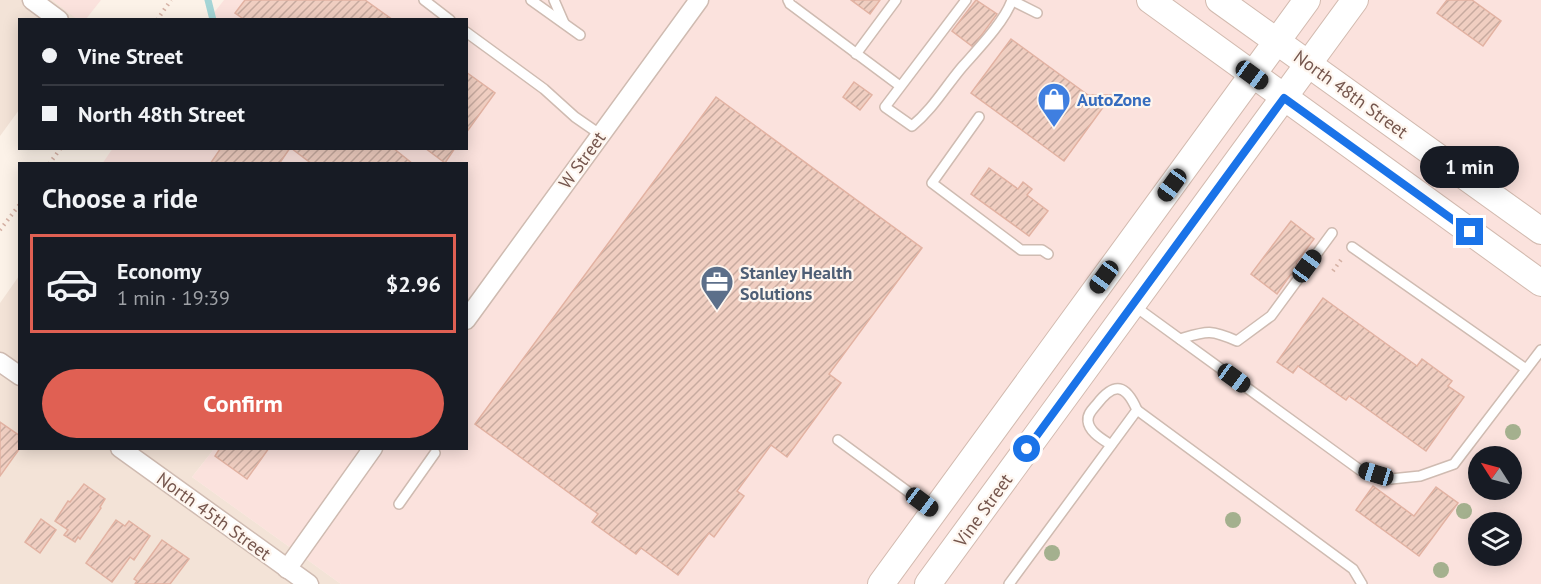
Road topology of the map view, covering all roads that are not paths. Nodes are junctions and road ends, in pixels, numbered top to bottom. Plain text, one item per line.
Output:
1 (32, 0) edge
2 (424, 0) edge
3 (531, 0) edge
4 (554, 0) edge
5 (699, 0) edge
6 (896, 0) edge
7 (966, 0) edge
8 (1150, 0) edge
9 (1219, 0) edge
10 (1307, 0) edge
11 (1355, 0) edge
12 (790, 1) edge
13 (1013, 1) edge
14 (1036, 13) dead end
15 (56, 18) edge
16 (447, 18) edge
17 (564, 24) junction
18 (468, 33) edge
19 (580, 35) dead end
20 (1277, 41) junction
21 (856, 54) junction
22 (1309, 63) junction
23 (1252, 75) junction
24 (900, 86) junction
25 (1284, 98) junction
26 (979, 117) dead end
27 (601, 135) junction
28 (1541, 231) edge
29 (1332, 233) dead end
30 (1348, 251) road end
31 (1048, 254) dead end
32 (1541, 283) edge
33 (1132, 304) junction
34 (468, 317) edge
35 (1180, 339) junction
36 (1541, 350) edge
37 (0, 362) edge
38 (1526, 369) junction
39 (18, 375) edge
40 (1137, 410) junction
41 (838, 440) dead end
42 (1111, 445) junction
43 (123, 450) edge
44 (372, 450) edge
45 (435, 453) dead end
46 (399, 504) dead end
47 (935, 511) junction
48 (287, 569) junction
49 (309, 584) edge
50 (881, 584) edge
51 (928, 584) edge
52 (1009, 584) edge
53 (1362, 584) edge

1 - 15 street
2 - 16 lane
3 - 17 lane
4 - 17 lane
5 - 27 street, W Street
6 - 21 lane
7 - 24 lane
8 - 23 main road
9 - 20 main road, North 48th Street
10 - 20 main road
11 - 22 main road, Vine Street
12 - 21 lane
13 - 14 lane
13 - 24 lane
17 - 19 lane
18 - 27 lane
20 - 22 main road, North 48th Street
20 - 23 main road
21 - 24 lane
22 - 25 main road, Vine Street
22 - 28 main road, North 48th Street
23 - 25 main road
23 - 47 main road
25 - 32 main road
25 - 33 main road, Vine Street
26 - 31 lane
27 - 34 street, W Street
29 - 35 lane
30 - 38 lane
33 - 35 lane
33 - 51 main road, Vine Street
35 - 38 lane
36 - 38 lane
37 - 39 street
40 - 42 lane
40 - 42 lane
40 - 53 lane
41 - 47 lane
42 - 52 lane
43 - 48 street, North 45th Street
44 - 48 street
45 - 46 lane
47 - 50 main road
48 - 49 street, North 45th Street

